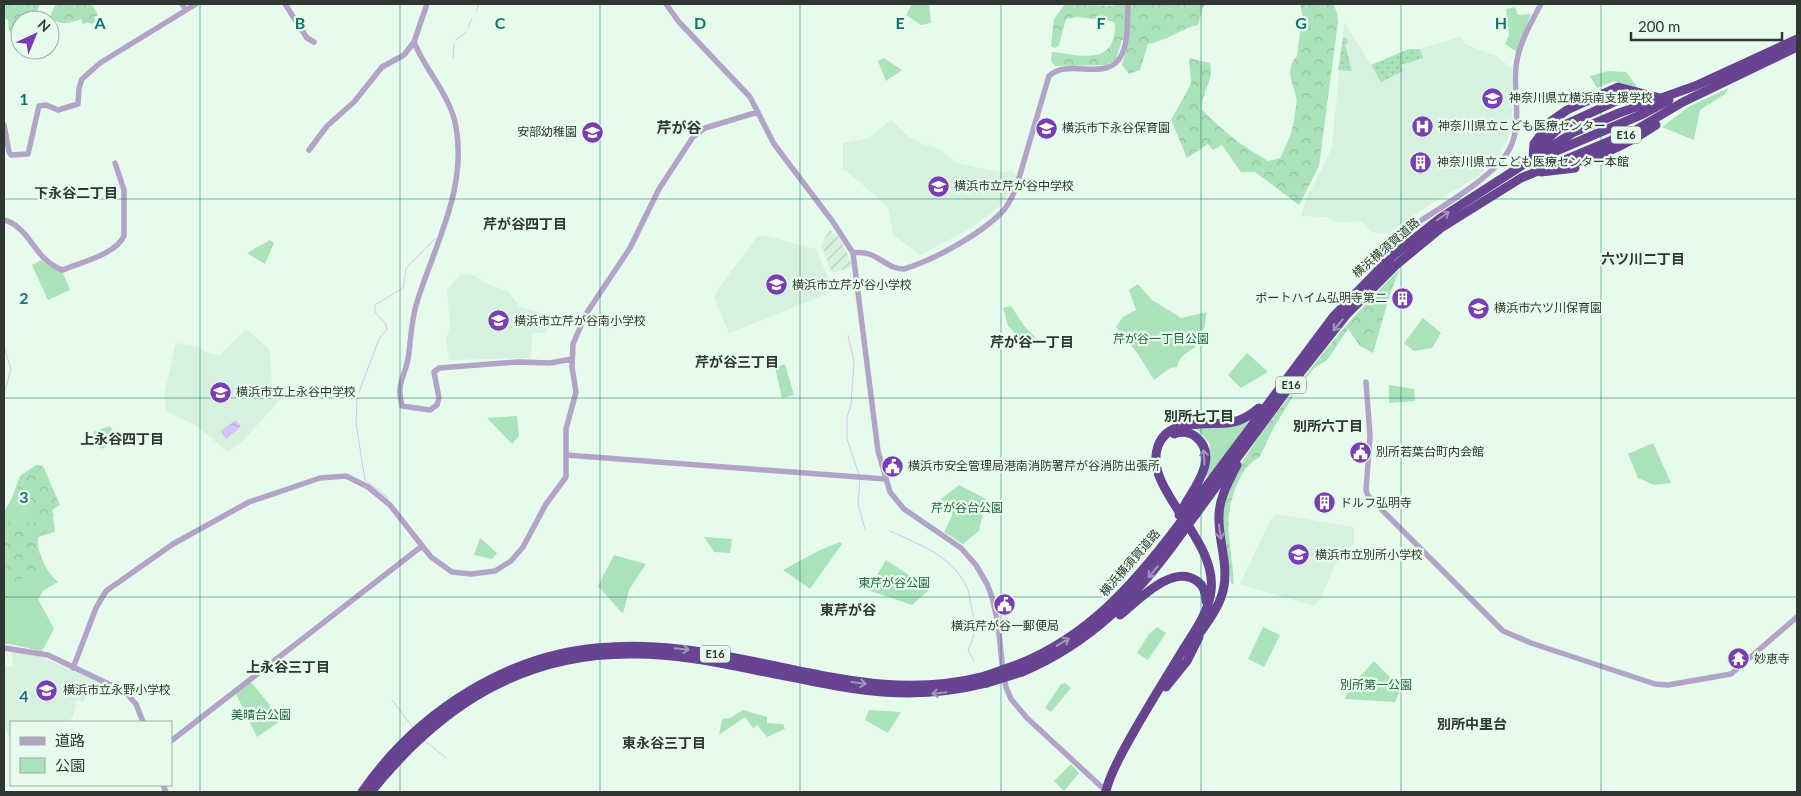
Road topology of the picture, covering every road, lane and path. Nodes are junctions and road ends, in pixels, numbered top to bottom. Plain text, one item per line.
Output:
1 (182, 4) edge
2 (196, 4) edge
3 (285, 4) edge
4 (427, 4) edge
5 (666, 4) edge
6 (1128, 4) edge
7 (1541, 4) edge
8 (186, 10) junction
9 (1797, 38) edge
10 (314, 42) dead end
11 (414, 42) junction
12 (1797, 48) edge
13 (1725, 78) junction
14 (1645, 95) junction
15 (1684, 102) junction
16 (758, 112) junction
17 (1643, 114) junction
18 (4, 125) edge
19 (1655, 125) junction
20 (1557, 147) junction
21 (309, 150) dead end
22 (1534, 155) junction
23 (115, 163) dead end
24 (1565, 164) junction
25 (1545, 167) junction
26 (1533, 173) junction
27 (4, 220) edge
28 (1411, 227) dead end
29 (854, 253) junction
30 (572, 359) junction
31 (1293, 367) junction
32 (1293, 382) junction
33 (1366, 382) dead end
34 (566, 454) junction
35 (885, 479) junction
36 (1192, 507) junction
37 (1178, 527) junction
38 (422, 546) junction
39 (1797, 616) edge
40 (1202, 625) junction
41 (1083, 640) junction
42 (4, 648) edge
43 (73, 668) junction
44 (1021, 668) junction
45 (454, 705) junction
46 (143, 721) edge
47 (172, 740) edge
48 (362, 792) edge
49 (371, 792) edge
50 (1107, 792) edge

1 - 8 street
2 - 8 street
3 - 10 street
4 - 11 street
5 - 16 street
6 - 29 street
7 - 28 street
8 - 18 street
9 - 13 highway, 横浜横須賀道路 / E16
11 - 21 street
11 - 30 street
12 - 13 highway, 横浜横須賀道路 / E16
13 - 14 highway, 横浜横須賀道路 / E16
13 - 15 highway, 横浜横須賀道路 / E16
14 - 17 highway
14 - 20 highway
14 - 20 highway
14 - 22 highway, 横浜横須賀道路 / E16
14 - 22 highway
14 - 22 highway
14 - 22 highway
15 - 19 highway
15 - 24 highway
15 - 25 highway, 横浜横須賀道路 / E16
16 - 29 street
16 - 30 street
17 - 22 highway
17 - 25 highway
19 - 24 highway
19 - 26 highway
20 - 22 highway
31 -> 22 highway, 横浜横須賀道路 / E16
23 - 27 street
24 - 25 highway
25 - 26 highway, 横浜横須賀道路 / E16
26 -> 32 highway, 横浜横須賀道路 / E16
29 - 35 street
30 - 34 street
31 - 36 highway, 横浜横須賀道路 / E16
31 - 40 highway
32 - 36 highway, 横浜横須賀道路 / E16
32 -> 40 highway
33 - 39 street
34 - 35 street
34 - 38 street
35 - 50 street
36 - 37 highway, 横浜横須賀道路 / E16, bridge
36 - 37 highway, bridge
36 -> 40 highway
37 -> 41 highway, 横浜横須賀道路 / E16
44 -> 37 highway, 横浜横須賀道路 / E16
38 - 43 street
38 - 47 street
40 - 41 highway
40 - 50 highway
41 - 44 highway, 横浜横須賀道路 / E16
42 - 43 street
43 - 46 street
44 - 45 highway, 横浜横須賀道路 / E16, bridge
45 - 48 highway, 横浜横須賀道路 / E16
45 - 49 highway, 横浜横須賀道路 / E16

